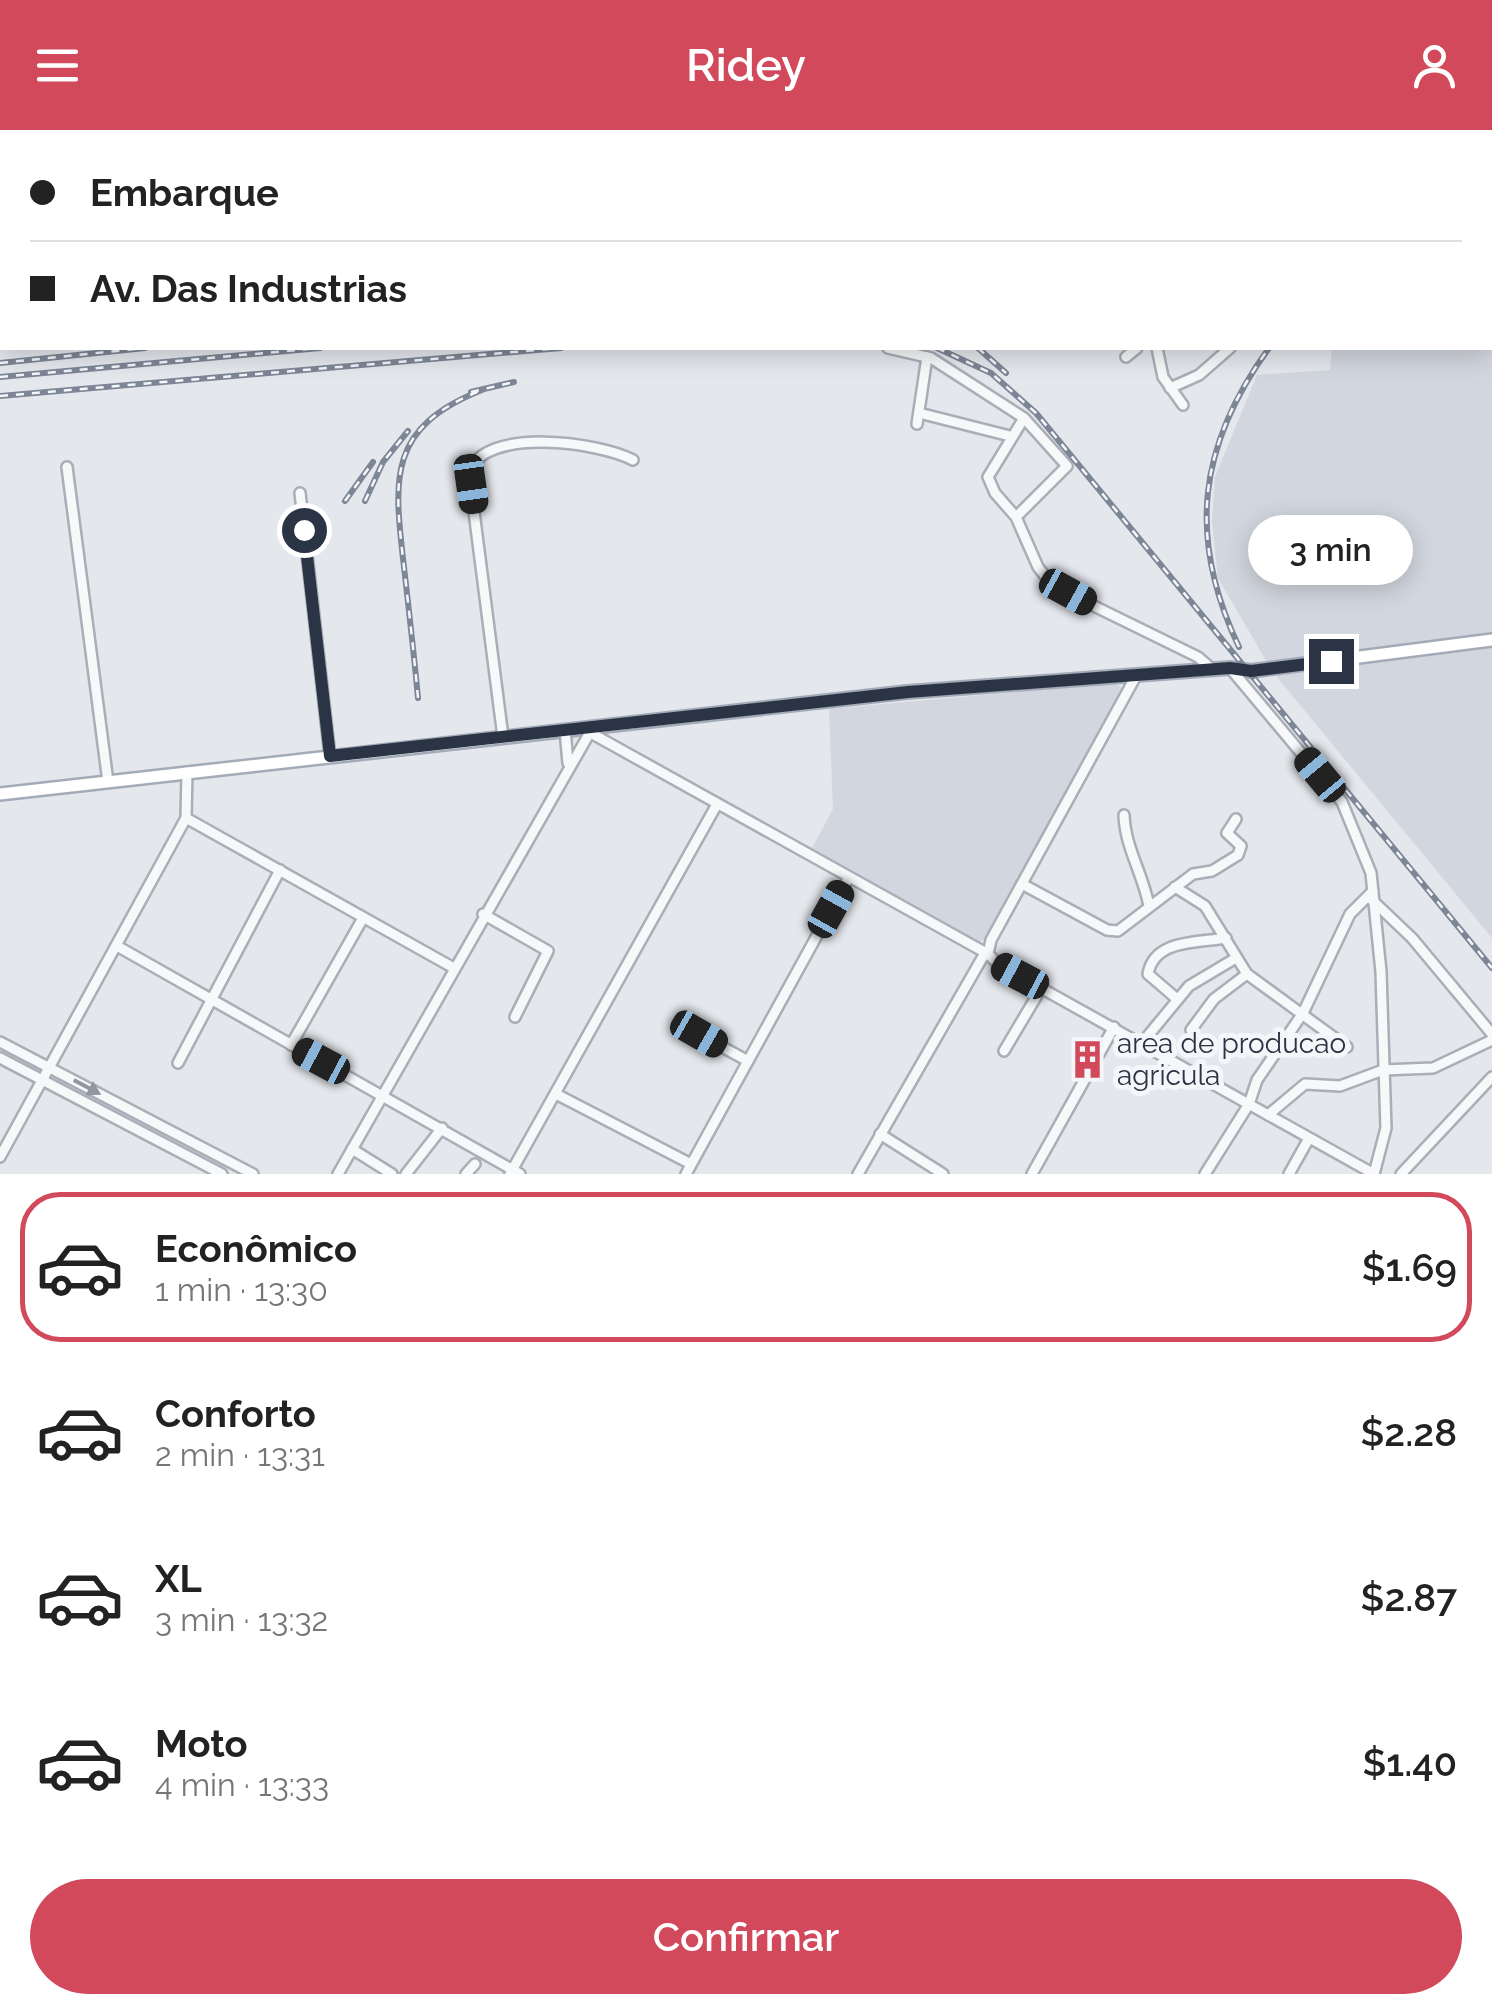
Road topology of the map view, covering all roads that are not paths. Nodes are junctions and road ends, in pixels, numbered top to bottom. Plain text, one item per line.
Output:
1 (897, 350) edge
2 (1135, 350) edge
3 (1157, 350) edge
4 (1225, 350) edge
5 (927, 357) junction
6 (1126, 357) dead end
7 (1170, 388) junction
8 (1183, 405) dead end
9 (920, 413) junction
10 (1024, 418) junction
11 (917, 424) dead end
12 (1010, 436) junction
13 (633, 460) dead end
14 (67, 467) dead end
15 (300, 493) dead end
16 (1016, 517) junction
17 (1492, 640) edge
18 (1230, 668) junction
19 (1213, 670) junction
20 (1136, 676) junction
21 (565, 730) junction
22 (590, 730) junction
23 (503, 737) junction
24 (330, 756) junction
25 (569, 766) junction
26 (187, 772) junction
27 (108, 782) junction
28 (0, 794) edge
29 (716, 806) junction
30 (1124, 814) dead end
31 (186, 818) junction
32 (1236, 819) dead end
33 (280, 870) junction
34 (848, 879) junction
35 (1022, 884) junction
36 (1175, 887) junction
37 (1372, 895) junction
38 (1148, 906) junction
39 (483, 914) junction
40 (363, 918) junction
41 (1226, 938) junction
42 (116, 946) junction
43 (987, 954) junction
44 (1236, 958) junction
45 (452, 967) junction
46 (1247, 974) junction
47 (1042, 988) junction
48 (1177, 999) junction
49 (210, 1001) junction
50 (1303, 1013) junction
51 (516, 1017) dead end
52 (680, 1024) dead end
53 (1114, 1026) junction
54 (1191, 1030) dead end
55 (1492, 1037) edge
56 (0, 1042) edge
57 (1142, 1043) junction
58 (291, 1045) junction
59 (1347, 1047) dead end
60 (1004, 1051) dead end
61 (0, 1058) edge
62 (748, 1060) junction
63 (178, 1063) dead end
64 (49, 1068) junction
65 (1383, 1070) junction
66 (1492, 1077) edge
67 (42, 1080) junction
68 (382, 1094) junction
69 (556, 1094) junction
70 (1249, 1104) junction
71 (1268, 1115) junction
72 (442, 1128) junction
73 (880, 1134) junction
74 (1308, 1140) junction
75 (352, 1149) junction
76 (207, 1150) junction
77 (0, 1157) edge
78 (200, 1163) junction
79 (475, 1164) dead end
80 (689, 1169) edge
81 (515, 1173) edge
82 (222, 1174) edge
83 (253, 1174) edge
84 (338, 1174) edge
85 (392, 1174) edge
86 (406, 1174) edge
87 (466, 1174) edge
88 (858, 1174) edge
89 (943, 1174) edge
90 (1032, 1174) edge
91 (1206, 1174) edge
92 (1289, 1174) edge
93 (1374, 1174) edge
94 (1401, 1174) edge

1 - 5 street
2 - 6 street
3 - 7 street
4 - 7 street
5 - 9 street
5 - 10 street
7 - 8 street
9 - 11 street
9 - 12 street
10 - 12 street
10 - 16 street
12 - 16 street
13 - 23 street
14 - 27 street
15 - 24 street
16 - 19 street
17 - 18 main road
18 - 19 main road
18 - 37 street
19 - 20 main road
20 - 22 main road
20 - 35 street
21 - 22 main road
21 - 23 main road
21 - 25 street
22 - 25 street
22 - 29 street
23 - 24 main road
24 - 26 main road
25 - 39 street
26 - 27 main road
26 - 31 street
27 - 28 main road
29 - 34 street
29 - 69 street
30 - 38 street
31 - 33 street
31 - 42 street
32 - 36 street
33 - 40 street
33 - 49 street
34 - 43 street
34 - 62 street
35 - 38 street
35 - 43 street
36 - 38 street
36 - 41 street
37 - 50 street
37 - 55 street
37 - 65 street
39 - 45 street
39 - 51 street
40 - 45 street
40 - 58 street
41 - 44 street
41 - 48 street
42 - 49 street
42 - 64 street
43 - 47 street
43 - 73 street
44 - 46 street
44 - 48 street
45 - 68 street
46 - 50 street
46 - 54 street
47 - 53 street
47 - 60 street
48 - 57 street
49 - 58 street
49 - 63 street
50 - 59 street
50 - 70 street
52 - 62 street
53 - 57 street
53 - 90 street
55 - 65 street
56 - 64 street
57 - 70 street
58 - 68 street
61 - 67 street
62 - 80 street
64 - 67 street
64 -> 76 street
65 - 71 street
65 - 93 street
66 - 94 street
67 - 77 street
67 - 78 street
68 - 72 street
68 - 75 street
69 - 80 street
69 - 81 street
70 - 71 street
70 - 91 street
71 - 74 street
72 - 81 street
72 - 86 street
73 - 88 street
73 - 89 street
74 - 92 street
74 - 93 street
75 - 84 street
75 - 85 street
76 - 78 street
76 - 83 street
78 - 82 street
79 - 87 street

